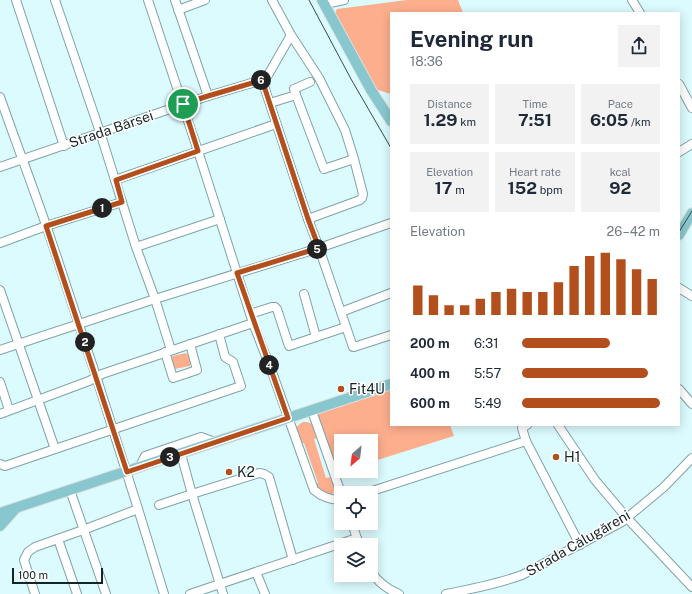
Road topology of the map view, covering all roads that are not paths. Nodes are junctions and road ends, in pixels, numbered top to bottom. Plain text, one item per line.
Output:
1 (16, 0) edge
2 (55, 0) edge
3 (148, 0) edge
4 (175, 0) edge
5 (206, 0) edge
6 (272, 0) edge
7 (344, 0) edge
8 (632, 0) edge
9 (323, 2) edge
10 (178, 10) junction
11 (639, 12) edge
12 (292, 35) junction
13 (262, 80) junction
14 (310, 82) dead end
15 (680, 86) edge
16 (296, 95) junction
17 (208, 96) junction
18 (0, 97) edge
19 (270, 103) junction
20 (183, 104) junction
21 (692, 108) edge
22 (390, 119) edge
23 (276, 124) junction
24 (100, 132) junction
25 (692, 144) edge
26 (64, 146) junction
27 (198, 151) junction
28 (680, 151) edge
29 (22, 159) junction
30 (354, 159) junction
31 (0, 167) edge
32 (116, 180) junction
33 (122, 202) junction
34 (692, 213) edge
35 (220, 219) junction
36 (308, 219) junction
37 (390, 223) edge
38 (46, 226) junction
39 (680, 233) edge
40 (0, 243) edge
41 (136, 247) junction
42 (319, 248) junction
43 (237, 273) junction
44 (680, 289) edge
45 (0, 290) edge
46 (390, 293) edge
47 (304, 294) dead end
48 (692, 296) edge
49 (155, 299) junction
50 (341, 312) junction
51 (250, 314) junction
52 (253, 323) junction
53 (79, 324) junction
54 (346, 326) junction
55 (219, 334) junction
56 (390, 335) edge
57 (316, 337) junction
58 (19, 344) junction
59 (190, 344) junction
60 (0, 350) edge
61 (168, 351) junction
62 (96, 377) junction
63 (0, 382) edge
64 (390, 384) edge
65 (680, 390) edge
66 (38, 400) junction
67 (692, 404) edge
68 (9, 410) junction
69 (312, 411) junction
70 (0, 414) edge
71 (288, 418) junction
72 (523, 426) edge
73 (559, 426) edge
74 (114, 430) junction
75 (215, 442) junction
76 (526, 442) junction
77 (55, 449) junction
78 (181, 454) junction
79 (692, 458) edge
80 (0, 464) edge
81 (139, 468) junction
82 (127, 472) junction
83 (339, 486) edge
84 (378, 489) edge
85 (70, 490) junction
86 (192, 494) junction
87 (334, 500) edge
88 (0, 504) edge
89 (159, 505) dead end
90 (17, 507) junction
91 (138, 509) junction
92 (0, 513) edge
93 (627, 518) junction
94 (0, 526) edge
95 (83, 530) junction
96 (58, 539) junction
97 (580, 545) junction
98 (334, 549) edge
99 (293, 560) junction
100 (256, 572) junction
101 (378, 581) edge
102 (220, 584) junction
103 (692, 587) edge
104 (35, 594) edge
105 (77, 594) edge
106 (106, 594) edge
107 (164, 594) edge
108 (190, 594) edge
109 (223, 594) edge
110 (265, 594) edge
111 (399, 594) edge
112 (446, 594) edge

1 - 26 street
2 - 24 street
3 - 20 street
4 - 10 street
5 - 10 street
6 - 12 street
7 - 9 street
8 - 11 street
9 - 22 main road
10 - 17 street
12 - 13 street
12 - 30 street
13 - 17 street, Strada Bârsei
13 - 19 street
14 - 16 street
15 - 21 street
16 - 19 street
16 - 30 street
17 - 20 street, Strada Bârsei
18 - 29 street
19 - 23 street
20 - 24 street, Strada Bârsei
20 - 27 street
23 - 27 street
23 - 36 street
24 - 26 street, Strada Bârsei
24 - 32 street
25 - 28 street
26 - 29 street, Strada Bârsei
27 - 32 street
27 - 35 street
29 - 31 street, Strada Bârsei
29 - 38 street
30 - 36 street
32 - 33 street
33 - 38 street
33 - 41 street
34 - 39 main road
35 - 41 street
35 - 43 street
36 - 42 street
37 - 42 street
38 - 40 street
38 - 53 street
41 - 49 street
42 - 43 street
42 - 50 street
43 - 49 street
43 - 51 street
44 - 48 street
45 - 58 street
46 - 50 street
47 - 57 street
49 - 53 street
49 - 61 street
50 - 54 street
51 - 52 street
51 - 57 street
52 - 55 street
52 - 71 street
53 - 58 street
53 - 62 street
54 - 56 street
54 - 57 street
55 - 59 street
55 - 74 street
58 - 60 street
58 - 66 street
59 - 61 street
59 - 61 street
61 - 62 street
62 - 66 street
62 - 74 street
63 - 68 street
64 - 69 main road
65 - 67 street
66 - 68 street
66 - 77 street
68 - 70 street
69 - 71 main road
69 - 83 street
71 - 75 main road
71 - 87 street
72 - 76 street
73 - 93 street
74 - 77 street
74 - 82 street
75 - 78 main road
75 - 81 street
76 - 84 street
76 - 97 street
77 - 80 street
78 - 81 main road
78 - 86 street
79 - 93 street, Strada Călugăreni
81 - 82 main road
82 - 85 main road
82 - 91 street
85 - 90 main road
85 - 95 street
86 - 89 street
86 - 99 street
86 - 102 street
88 - 90 main road
90 - 92 main road
90 - 94 main road
91 - 95 street
91 - 107 street
93 - 97 street, Strada Călugăreni
93 - 103 street
95 - 96 street
95 - 106 street
96 - 104 street
96 - 105 street
97 - 112 street, Strada Călugăreni
98 - 99 street
99 - 100 street
100 - 102 street
100 - 110 street
101 - 111 street
102 - 108 street
102 - 109 street

